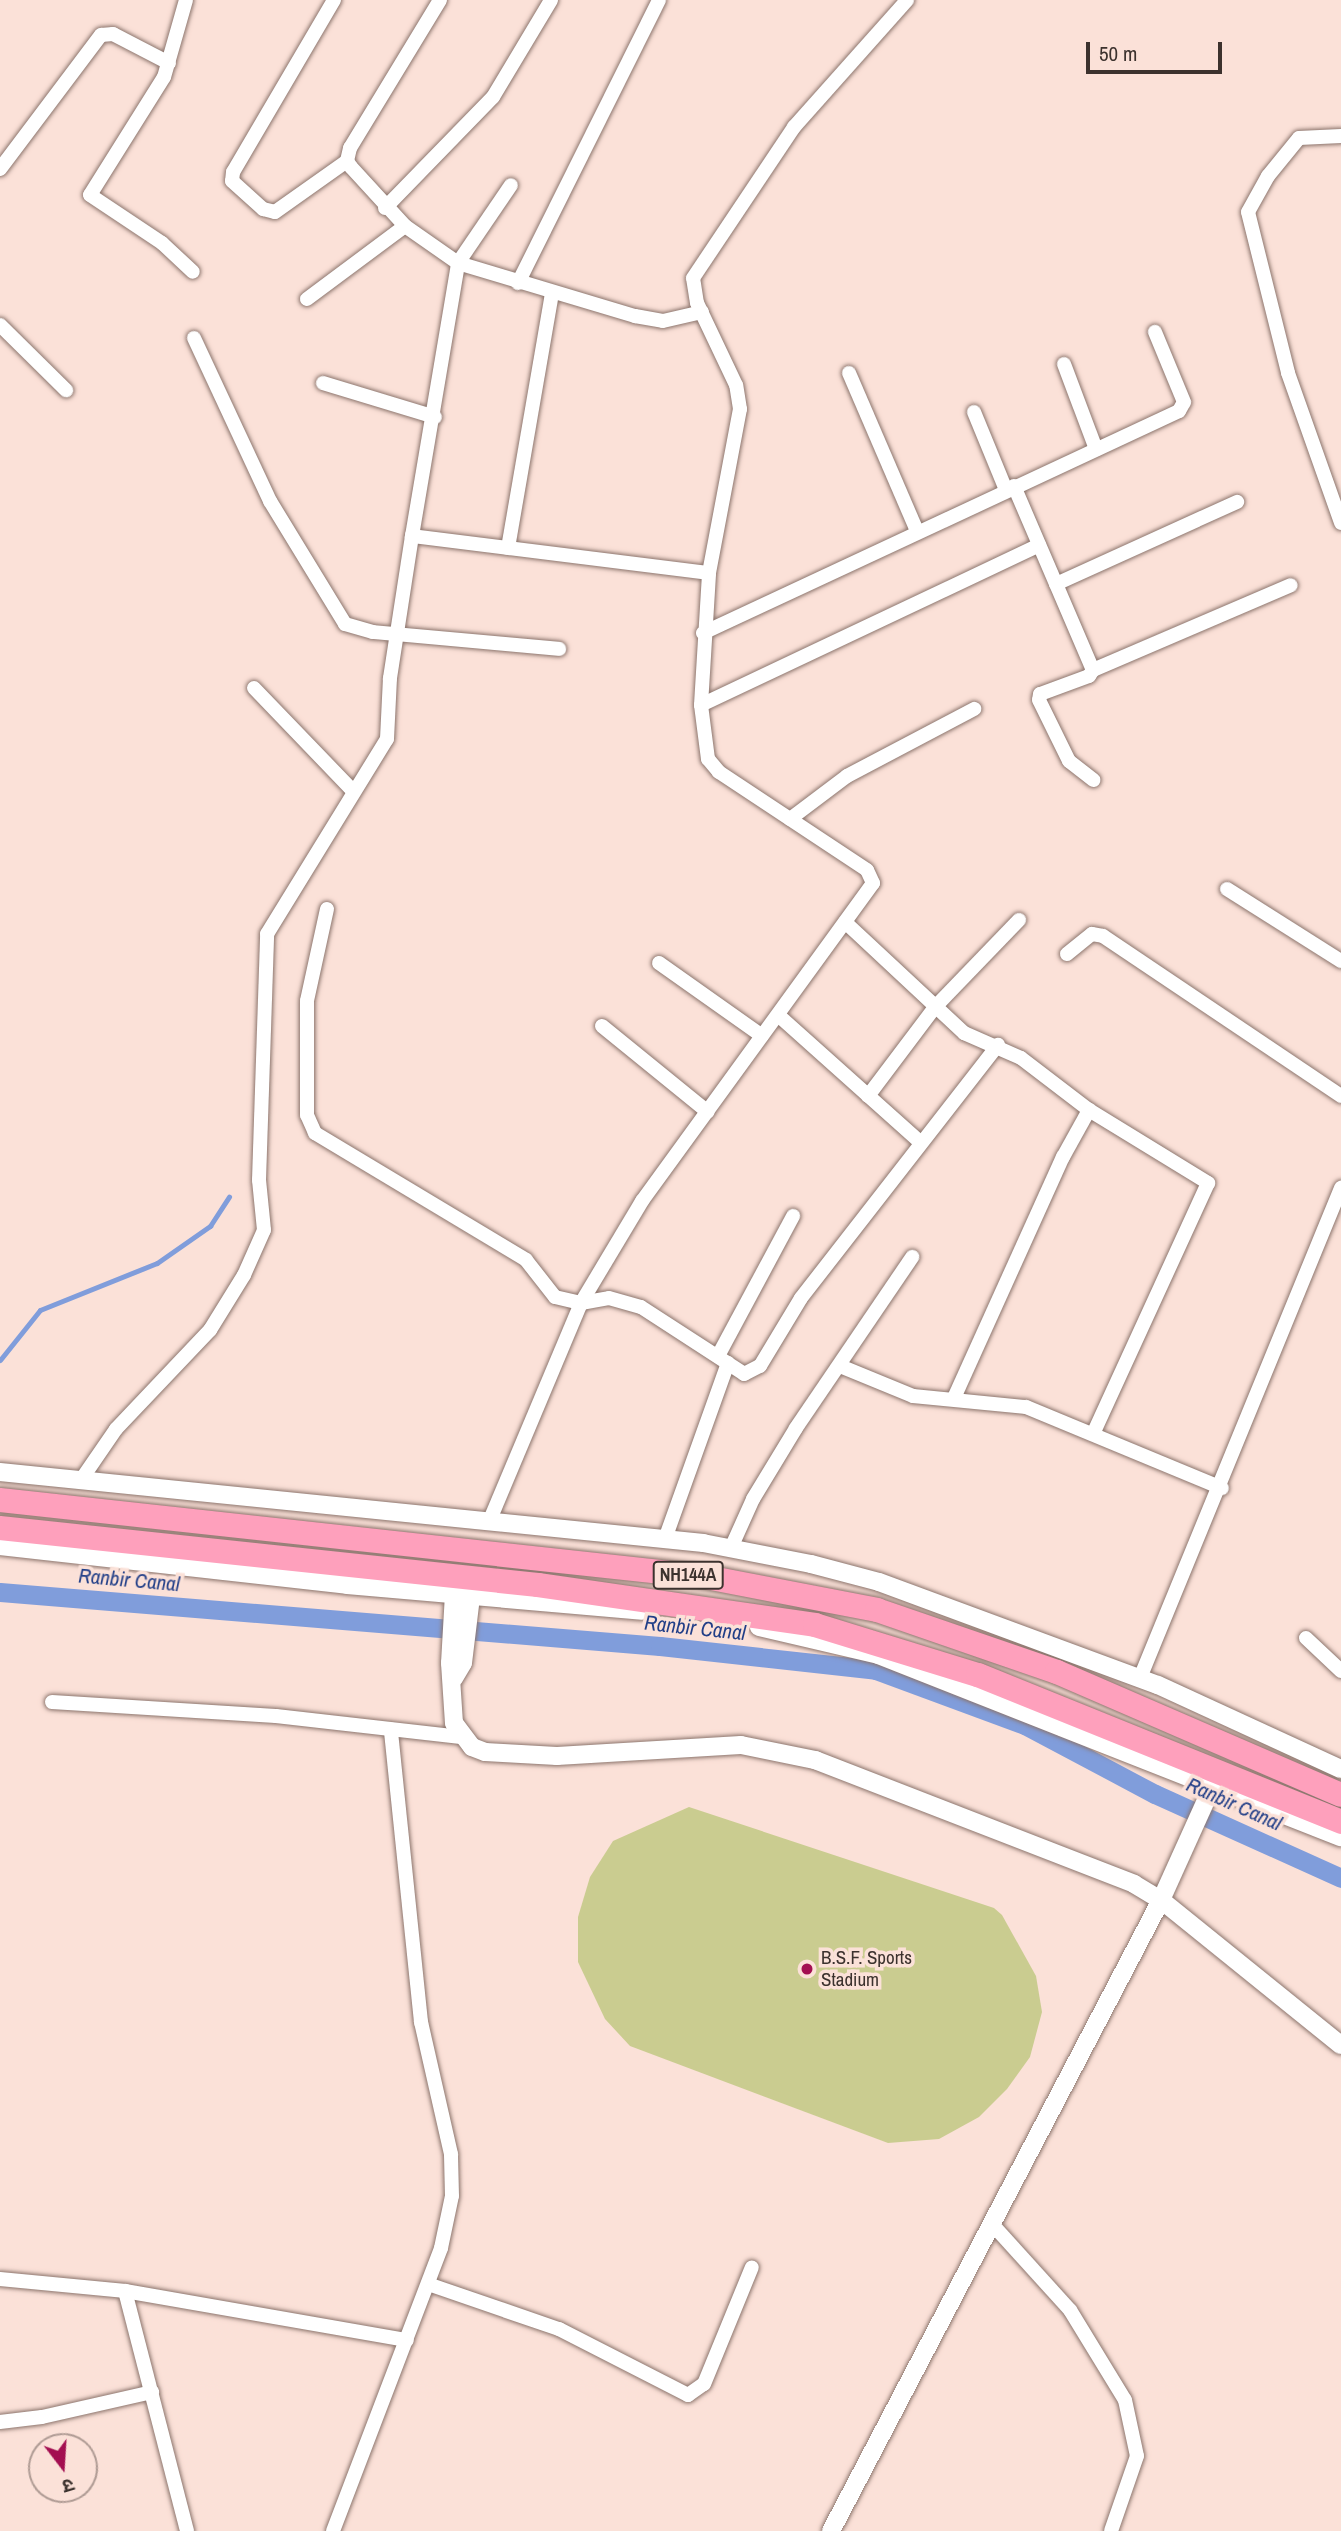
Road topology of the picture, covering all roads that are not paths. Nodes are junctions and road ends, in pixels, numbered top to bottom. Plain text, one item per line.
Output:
1 (186, 0) edge
2 (334, 0) edge
3 (440, 0) edge
4 (551, 0) edge
5 (659, 0) edge
6 (907, 0) edge
7 (169, 63) junction
8 (1341, 136) edge
9 (347, 160) junction
10 (0, 169) edge
11 (511, 185) dead end
12 (385, 208) junction
13 (405, 226) junction
14 (458, 263) junction
15 (192, 272) dead end
16 (518, 283) junction
17 (552, 293) junction
18 (307, 299) dead end
19 (702, 312) junction
20 (0, 325) edge
21 (1155, 331) dead end
22 (194, 338) dead end
23 (1064, 364) dead end
24 (849, 373) dead end
25 (323, 383) dead end
26 (66, 390) dead end
27 (974, 412) dead end
28 (435, 417) junction
29 (1096, 449) junction
30 (1010, 488) junction
31 (1237, 502) dead end
32 (1341, 523) edge
33 (917, 531) junction
34 (412, 536) junction
35 (1039, 545) junction
36 (508, 548) junction
37 (702, 573) junction
38 (1056, 584) junction
39 (1291, 585) dead end
40 (400, 632) junction
41 (702, 634) junction
42 (559, 649) dead end
43 (1093, 670) junction
44 (254, 688) dead end
45 (701, 705) junction
46 (974, 709) dead end
47 (1093, 780) dead end
48 (353, 791) junction
49 (790, 819) junction
50 (1227, 889) dead end
51 (327, 909) dead end
52 (1019, 920) dead end
53 (845, 922) junction
54 (1067, 954) dead end
55 (1341, 961) edge
56 (659, 963) dead end
57 (935, 1007) junction
58 (778, 1016) junction
59 (602, 1026) dead end
60 (762, 1036) junction
61 (998, 1045) junction
62 (867, 1096) junction
63 (1341, 1096) edge
64 (1089, 1110) junction
65 (708, 1112) junction
66 (919, 1141) junction
67 (1341, 1188) edge
68 (793, 1216) dead end
69 (912, 1257) dead end
70 (581, 1303) junction
71 (723, 1359) junction
72 (839, 1366) junction
73 (954, 1398) junction
74 (1093, 1434) junction
75 (0, 1472) edge
76 (81, 1480) junction
77 (1222, 1488) junction
78 (0, 1500) edge
79 (489, 1522) junction
80 (0, 1528) edge
81 (665, 1539) junction
82 (0, 1546) edge
83 (731, 1548) junction
84 (462, 1604) junction
85 (1306, 1638) dead end
86 (1341, 1671) edge
87 (1140, 1678) junction
88 (52, 1702) dead end
89 (391, 1730) junction
90 (461, 1737) junction
91 (1341, 1769) edge
92 (1211, 1789) junction
93 (1341, 1795) edge
94 (1341, 1822) edge
95 (1341, 1838) edge
96 (1161, 1900) junction
97 (1341, 2045) edge
98 (992, 2224) junction
99 (752, 2267) dead end
100 (0, 2279) edge
101 (428, 2284) junction
102 (125, 2291) junction
103 (407, 2340) junction
104 (152, 2392) junction
105 (0, 2422) edge
106 (187, 2531) edge
107 (333, 2531) edge
108 (831, 2531) edge
109 (1111, 2531) edge

1 - 7 street
2 - 9 street
3 - 9 street
4 - 12 street
5 - 16 street
6 - 19 street
7 - 10 street
7 - 15 street
8 - 32 street
9 - 12 street
11 - 14 street
12 - 13 street
13 - 14 street
13 - 18 street
14 - 16 street
14 - 28 street
16 - 17 street
17 - 19 street
17 - 36 street
19 - 37 street
20 - 26 street
21 - 29 street
22 - 40 street
23 - 29 street
24 - 33 street
25 - 28 street
27 - 30 street
28 - 34 street
29 - 30 street
30 - 33 street
30 - 35 street
31 - 38 street
33 - 41 street
34 - 36 street
34 - 40 street
35 - 38 street
35 - 45 street
36 - 37 street
37 - 41 street
38 - 43 street
39 - 43 street
40 - 42 street
40 - 48 street
41 - 45 street
43 - 47 street
44 - 48 street
45 - 49 street
46 - 49 street
48 - 76 street
49 - 53 street
50 - 55 street
51 - 70 street
52 - 57 street
53 - 57 street
53 - 58 street
54 - 63 street
56 - 60 street
57 - 61 street
57 - 62 street
58 - 60 street
58 - 62 street
59 - 65 street
60 - 65 street
61 - 64 street
61 - 66 street
62 - 66 street
64 - 73 street
64 - 74 street
65 - 70 street
66 - 71 street
67 - 77 street
68 - 71 street
69 - 72 street
70 - 71 street
70 - 79 street
71 - 81 street
72 - 73 street
72 - 83 street
73 - 74 street
74 - 77 street
75 - 76 street
76 - 79 street
77 - 87 street
78 - 93 highway, NH144A
79 - 81 street
80 - 94 highway, NH144A
81 - 83 street
82 - 84 street
83 - 87 street
84 - 90 street
84 - 92 street
85 - 86 street
87 - 91 street
88 - 89 street
89 - 90 street
89 - 101 street
90 - 96 street
92 - 95 street
92 - 96 street
96 - 97 street
96 - 98 street
98 - 108 street
98 - 109 street
99 - 101 street
100 - 102 street
101 - 103 street
102 - 103 street
102 - 104 street
103 - 107 street
104 - 105 street
104 - 106 street

